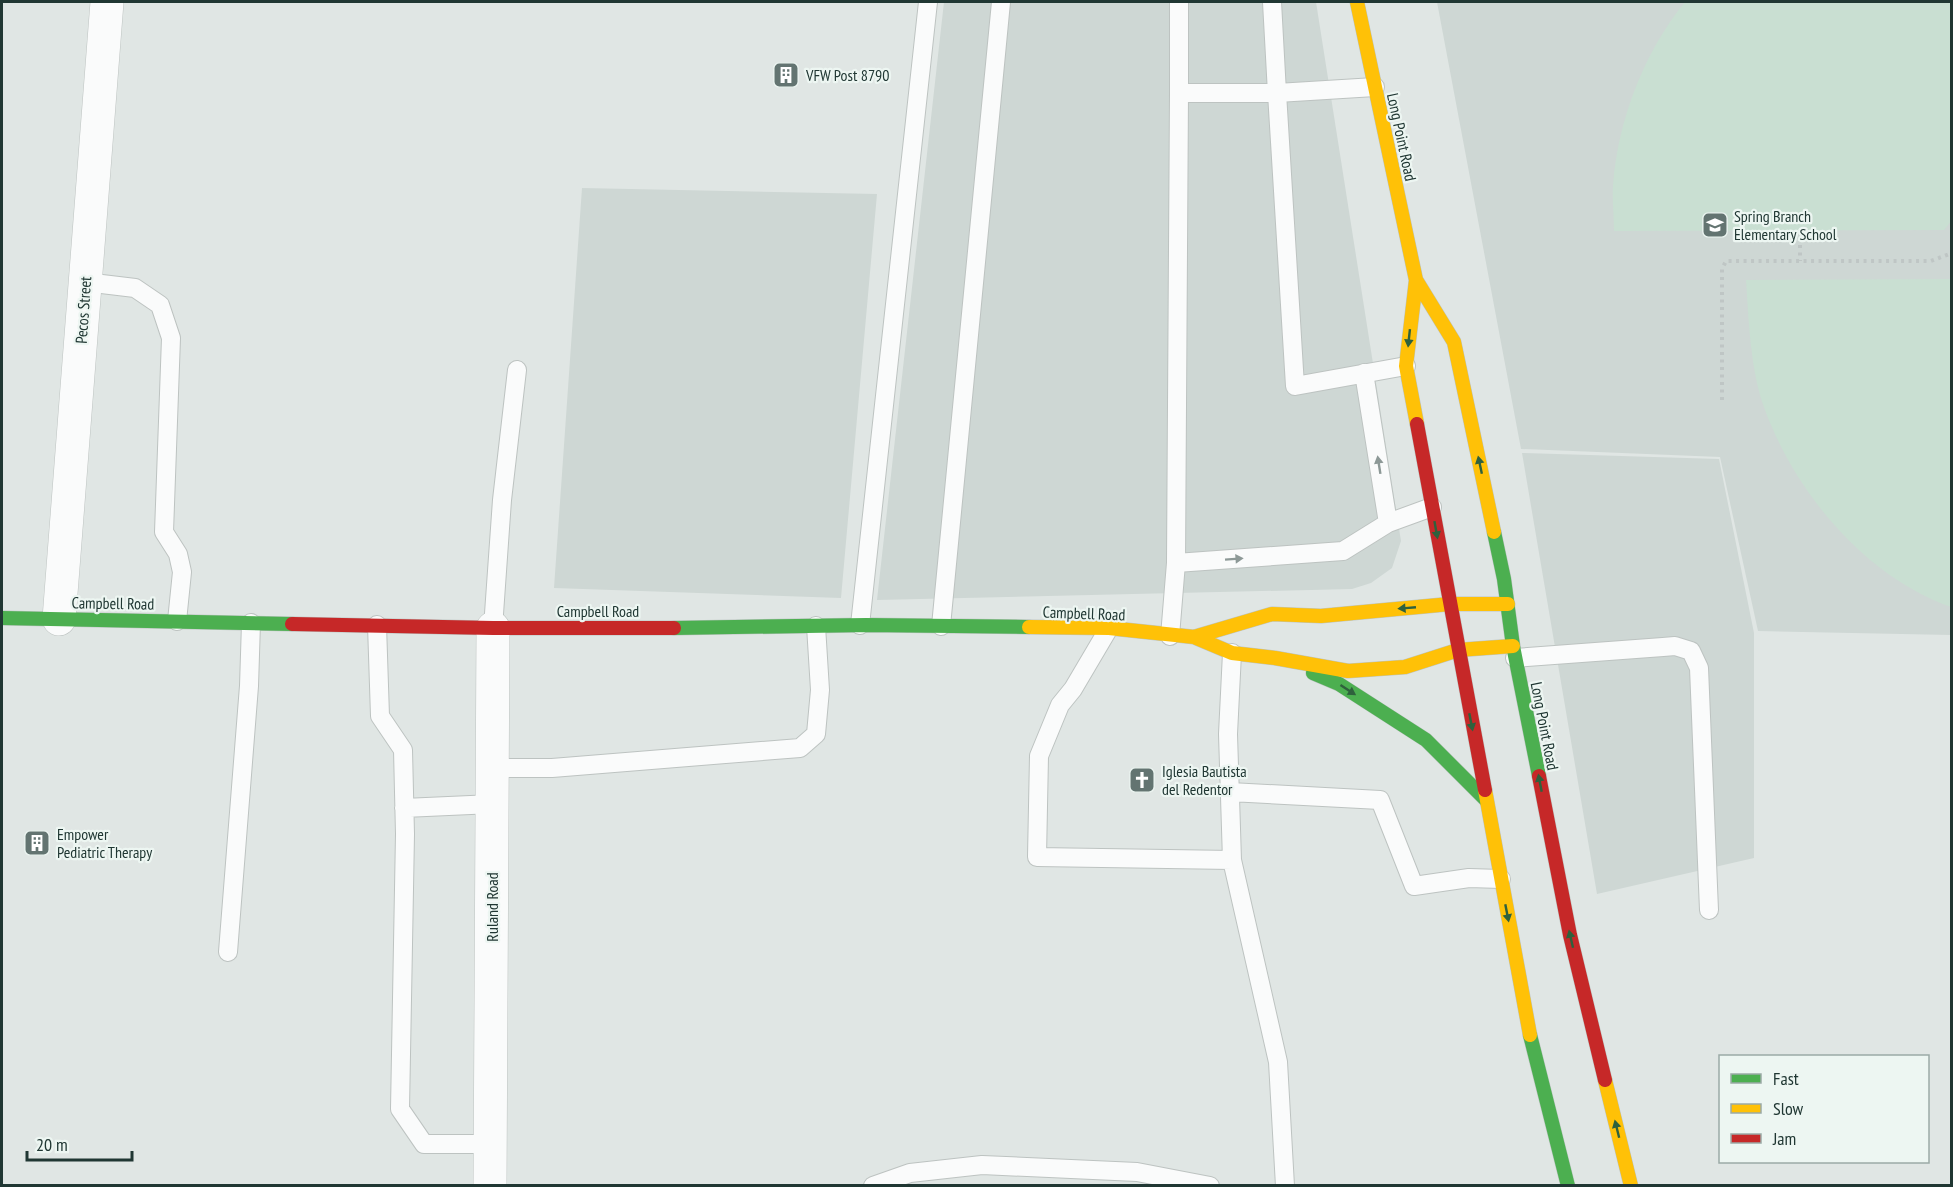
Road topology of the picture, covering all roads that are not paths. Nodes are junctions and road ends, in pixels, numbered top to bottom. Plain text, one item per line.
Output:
1 (107, 2) edge
2 (928, 2) edge
3 (1001, 2) edge
4 (1179, 2) edge
5 (1272, 2) edge
6 (1357, 2) edge
7 (1375, 87) junction
8 (1179, 93) junction
9 (1277, 93) junction
10 (1416, 280) junction
11 (85, 282) junction
12 (1406, 366) junction
13 (517, 370) dead end
14 (1364, 373) junction
15 (1432, 507) junction
16 (1388, 523) junction
17 (1176, 563) junction
18 (1449, 604) junction
19 (1508, 604) junction
20 (2, 618) edge
21 (58, 619) junction
22 (177, 621) junction
23 (251, 623) junction
24 (377, 625) junction
25 (860, 625) junction
26 (816, 626) junction
27 (941, 626) junction
28 (493, 628) junction
29 (1109, 628) junction
30 (1170, 636) junction
31 (1194, 638) junction
32 (1458, 650) junction
33 (1514, 652) junction
34 (1232, 653) junction
35 (1275, 658) junction
36 (493, 768) junction
37 (1230, 792) junction
38 (1486, 800) junction
39 (493, 804) junction
40 (404, 808) junction
41 (1232, 860) junction
42 (1501, 879) junction
43 (1709, 910) dead end
44 (228, 952) dead end
45 (490, 1144) junction
46 (489, 1185) edge
47 (873, 1185) edge
48 (1210, 1185) edge
49 (1285, 1185) edge
50 (1568, 1185) edge
51 (1631, 1185) edge

1 - 11 street, Pecos Street
2 - 25 lane
3 - 27 lane
4 - 8 lane
5 - 9 lane
6 - 7 main road, Long Point Road
7 - 9 lane
7 - 10 main road, Long Point Road
8 - 9 lane
8 - 17 lane
9 - 14 lane
10 -> 12 main road, Long Point Road
19 -> 10 main road, Long Point Road
11 - 21 street, Pecos Street
11 - 22 lane
12 - 14 lane
12 - 15 main road, Long Point Road
13 - 28 lane
16 -> 14 lane
15 - 16 lane
15 -> 18 main road, Long Point Road
17 -> 16 lane
17 - 30 lane
18 - 19 main road, Campbell Road
18 -> 31 main road, Campbell Road
18 - 32 main road, Long Point Road
19 - 33 main road, Long Point Road
20 - 21 main road, Campbell Road
21 - 22 main road, Campbell Road
22 - 23 main road, Campbell Road
23 - 24 main road, Campbell Road
23 - 44 lane
24 - 28 main road, Campbell Road
24 - 40 lane
25 - 26 main road, Campbell Road
25 - 27 main road, Campbell Road
26 - 28 main road, Campbell Road
26 - 36 lane
27 - 29 main road, Campbell Road
28 - 36 street, Ruland Road
29 - 30 main road, Campbell Road
29 - 41 lane
30 - 31 main road, Campbell Road
31 - 34 main road, Campbell Road
32 - 33 main road, Campbell Road
32 - 35 main road, Campbell Road
32 -> 38 main road, Long Point Road
33 - 43 lane
51 -> 33 main road, Long Point Road
34 - 35 main road, Campbell Road
34 - 37 lane
35 -> 38 main road
36 - 39 street, Ruland Road
37 - 41 lane
37 - 42 lane
38 - 42 main road, Long Point Road
39 - 40 lane
39 - 45 street, Ruland Road
40 - 45 lane
41 - 49 lane
42 -> 50 main road, Long Point Road
45 - 46 street, Ruland Road
47 - 48 lane

